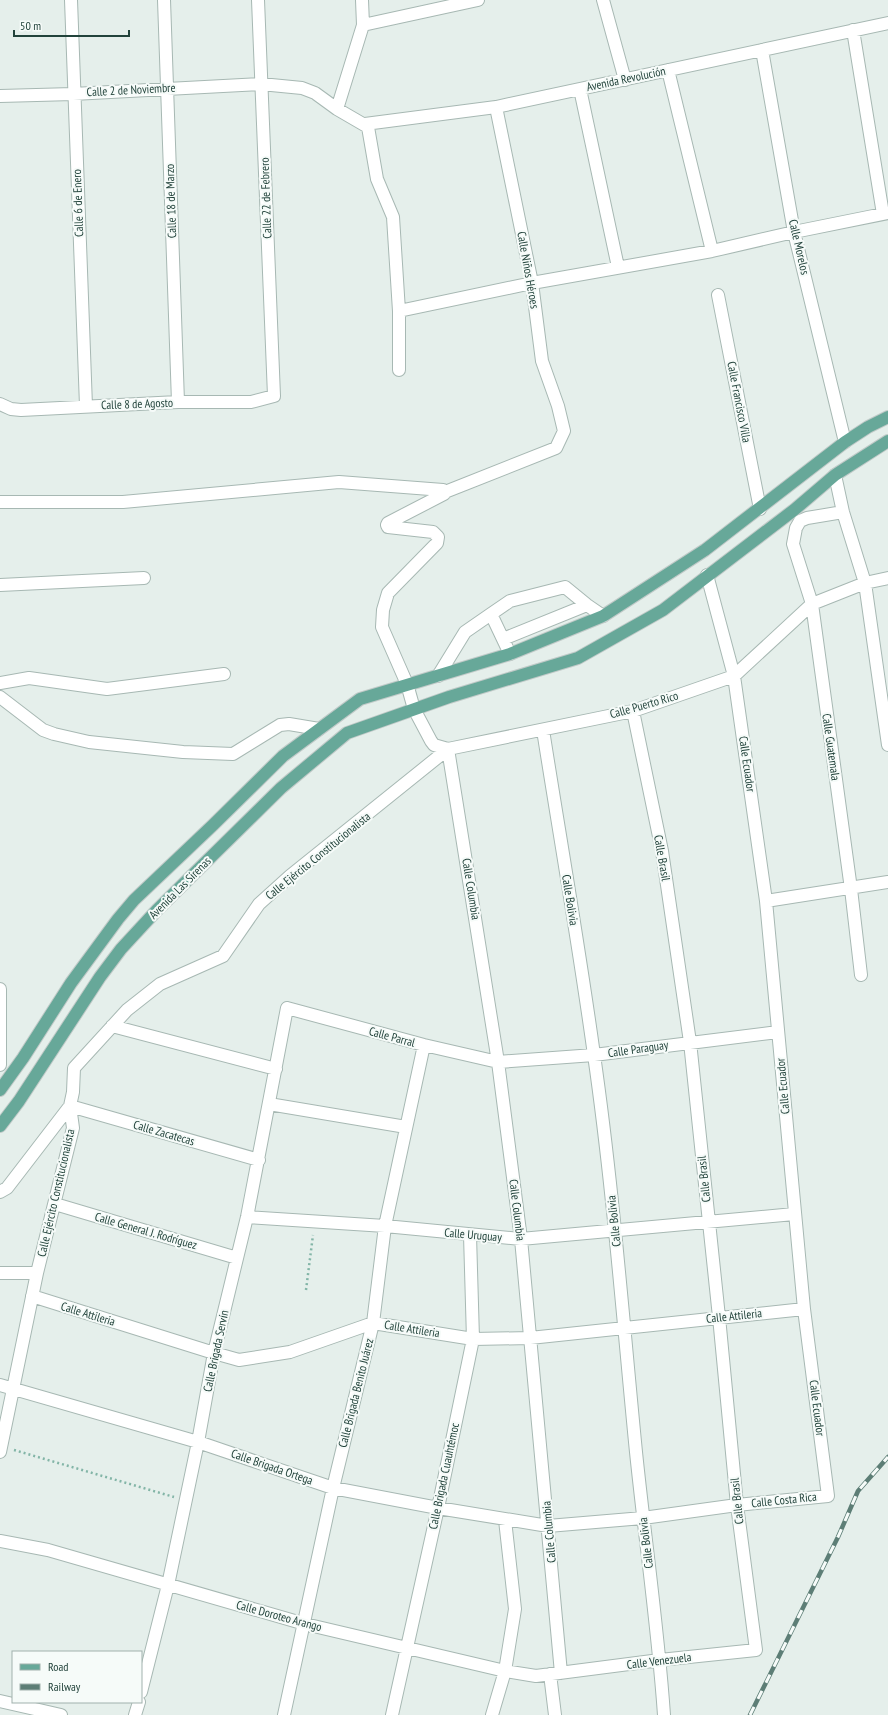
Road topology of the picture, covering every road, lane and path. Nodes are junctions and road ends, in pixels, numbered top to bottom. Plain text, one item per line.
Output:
1 (71, 0) edge
2 (164, 0) edge
3 (258, 0) edge
4 (362, 0) edge
5 (478, 0) edge
6 (603, 0) edge
7 (888, 23) edge
8 (363, 25) junction
9 (853, 30) junction
10 (762, 50) junction
11 (668, 70) junction
12 (625, 80) junction
13 (261, 84) junction
14 (168, 88) junction
15 (580, 89) junction
16 (73, 94) junction
17 (0, 96) edge
18 (496, 107) junction
19 (337, 109) junction
20 (368, 127) junction
21 (886, 214) edge
22 (794, 232) junction
23 (712, 251) junction
24 (618, 267) junction
25 (532, 283) junction
26 (718, 295) dead end
27 (399, 312) junction
28 (399, 370) dead end
29 (274, 396) joint
30 (178, 402) junction
31 (0, 404) edge
32 (86, 406) junction
33 (888, 417) edge
34 (888, 441) edge
35 (845, 442) junction
36 (835, 475) junction
37 (445, 492) junction
38 (0, 502) edge
39 (760, 509) junction
40 (794, 510) junction
41 (843, 512) junction
42 (800, 521) junction
43 (707, 575) junction
44 (144, 578) dead end
45 (888, 578) edge
46 (865, 583) junction
47 (0, 585) edge
48 (812, 604) junction
49 (587, 605) junction
50 (491, 614) junction
51 (603, 616) junction
52 (503, 639) junction
53 (510, 654) junction
54 (224, 674) dead end
55 (438, 676) junction
56 (734, 676) junction
57 (0, 683) edge
58 (407, 684) junction
59 (0, 697) edge
60 (414, 709) junction
61 (633, 711) junction
62 (319, 729) junction
63 (543, 730) junction
64 (888, 745) edge
65 (448, 749) junction
66 (888, 882) edge
67 (851, 889) junction
68 (766, 901) junction
69 (861, 975) dead end
70 (0, 989) edge
71 (287, 1008) joint
72 (112, 1026) junction
73 (778, 1032) junction
74 (690, 1042) junction
75 (424, 1045) junction
76 (594, 1055) junction
77 (498, 1062) junction
78 (0, 1065) edge
79 (276, 1069) junction
80 (0, 1090) edge
81 (269, 1104) junction
82 (70, 1106) junction
83 (0, 1126) edge
84 (406, 1127) junction
85 (259, 1160) junction
86 (0, 1192) edge
87 (55, 1204) junction
88 (794, 1214) junction
89 (247, 1217) junction
90 (315, 1221) junction
91 (709, 1221) junction
92 (385, 1226) junction
93 (616, 1231) junction
94 (470, 1235) junction
95 (521, 1239) junction
96 (237, 1258) junction
97 (0, 1273) edge
98 (37, 1273) junction
99 (306, 1290) dead end
100 (32, 1296) junction
101 (804, 1309) junction
102 (719, 1317) junction
103 (373, 1323) junction
104 (624, 1328) junction
105 (530, 1338) junction
106 (473, 1339) junction
107 (214, 1354) junction
108 (0, 1385) edge
109 (13, 1390) junction
110 (198, 1442) junction
111 (0, 1449) edge
112 (333, 1488) junction
113 (828, 1496) joint
114 (186, 1501) junction
115 (737, 1505) junction
116 (438, 1508) junction
117 (643, 1518) junction
118 (505, 1520) junction
119 (548, 1526) junction
120 (0, 1541) edge
121 (168, 1585) junction
122 (305, 1624) junction
123 (407, 1648) junction
124 (756, 1650) joint
125 (660, 1660) junction
126 (506, 1671) junction
127 (556, 1674) junction
128 (142, 1688) edge
129 (0, 1701) edge
130 (138, 1703) edge
131 (61, 1715) edge
132 (135, 1715) edge
133 (284, 1715) edge
134 (392, 1715) edge
135 (492, 1715) edge
136 (555, 1715) edge
137 (664, 1715) edge

1 - 16 street, Calle 6 de Enero
2 - 14 street, Calle 18 de Marzo
3 - 13 street, Calle 22 de Febrero
4 - 8 street
5 - 8 street
6 - 12 street
7 - 9 street, Avenida Revolución
8 - 19 street
9 - 10 street, Avenida Revolución
9 - 21 street
10 - 11 street, Avenida Revolución
10 - 22 street, Calle Morelos
11 - 12 street, Avenida Revolución
11 - 23 street
12 - 15 street, Avenida Revolución
13 - 14 street, Calle 2 de Noviembre
13 - 19 street, Calle 2 de Noviembre
13 - 29 street, Calle 22 de Febrero
14 - 16 street, Calle 2 de Noviembre
14 - 30 street, Calle 18 de Marzo
15 - 18 street, Avenida Revolución
15 - 24 street
16 - 17 street, Calle 2 de Noviembre
16 - 32 street, Calle 6 de Enero
18 - 20 street, Avenida Revolución
18 - 25 street, Calle Niños Héroes
19 - 20 street, Calle 2 de Noviembre
20 - 27 street
21 - 22 street
22 - 23 street
22 - 35 street, Calle Morelos
23 - 24 street
24 - 25 street
25 - 27 street
25 - 37 street, Calle Niños Héroes
26 - 39 street, Calle Francisco Villa
27 - 28 street
29 - 30 street, Calle 8 de Agosto
30 - 32 street, Calle 8 de Agosto
31 - 32 street, Calle 8 de Agosto
33 - 35 main road, Avenida Las Sirenas
34 - 36 main road, Avenida Las Sirenas
35 - 39 main road, Avenida Las Sirenas
36 - 40 main road, Avenida Las Sirenas
36 - 41 street
37 - 38 street
37 - 58 street
39 - 51 main road, Avenida Las Sirenas
40 - 42 street
40 - 43 main road, Avenida Las Sirenas
41 - 42 street
41 - 46 street
42 - 48 street, Calle Guatemala
43 - 56 street, Calle Ecuador
43 - 60 main road, Avenida Las Sirenas
44 - 47 street
45 - 46 street
46 - 48 street
46 - 64 street
48 - 56 street, Calle Puerto Rico
48 - 67 street, Calle Guatemala
49 - 50 street
49 - 51 street
49 - 52 street
50 - 52 street
50 - 55 street
51 - 53 main road, Avenida Las Sirenas
52 - 53 street
53 - 55 main road, Avenida Las Sirenas
54 - 57 street
55 - 58 main road, Avenida Las Sirenas
56 - 61 street, Calle Puerto Rico
56 - 68 street, Calle Ecuador
58 - 60 street
58 - 62 main road, Avenida Las Sirenas
59 - 62 street
60 - 65 street
60 - 83 main road, Avenida Las Sirenas
61 - 63 street, Calle Puerto Rico
61 - 74 street, Calle Brasil
62 - 80 main road, Avenida Las Sirenas
63 - 65 street, Calle Puerto Rico
63 - 76 street, Calle Bolivia
65 - 72 street, Calle Ejército Constitucionalista
65 - 77 street, Calle Columbia
66 - 67 street
67 - 68 street
67 - 69 street, Calle Guatemala
68 - 73 street, Calle Ecuador
70 - 78 street
71 - 75 street, Calle Parral
71 - 79 street, Calle Brigada Servín
72 - 79 street
72 - 82 street, Calle Ejército Constitucionalista
73 - 74 street, Calle Paraguay
73 - 88 street, Calle Ecuador
74 - 76 street, Calle Paraguay
74 - 91 street, Calle Brasil
75 - 77 street, Calle Parral
75 - 84 street, Calle Brigada Benito Juárez
76 - 77 street, Calle Paraguay
76 - 93 street, Calle Bolivia
77 - 95 street, Calle Columbia
79 - 81 street, Calle Brigada Servín
81 - 84 street
81 - 85 street, Calle Brigada Servín
82 - 85 street, Calle Zacatecas
82 - 86 street
82 - 87 street, Calle Ejército Constitucionalista
84 - 92 street, Calle Brigada Benito Juárez
85 - 89 street, Calle Brigada Servín
87 - 96 street, Calle General J. Rodríguez
87 - 98 street, Calle Ejército Constitucionalista
88 - 91 street, Calle Uruguay
88 - 101 street, Calle Ecuador
89 - 90 street, Calle Uruguay
89 - 96 street, Calle Brigada Servín
90 - 92 street, Calle Uruguay
90 - 99 path
91 - 93 street, Calle Uruguay
91 - 102 street, Calle Brasil
92 - 94 street, Calle Uruguay
92 - 103 street, Calle Brigada Benito Juárez
93 - 95 street, Calle Uruguay
93 - 104 street, Calle Bolivia
94 - 95 street, Calle Uruguay
94 - 106 street, Calle Brigada Cuauhtémoc
95 - 105 street, Calle Columbia
96 - 107 street, Calle Brigada Servín
97 - 98 street
98 - 100 street, Calle Ejército Constitucionalista
100 - 107 street, Calle Attileria
100 - 109 street, Calle Ejército Constitucionalista
101 - 102 street, Calle Attileria
101 - 113 street, Calle Ecuador
102 - 104 street, Calle Attileria
102 - 115 street, Calle Brasil
103 - 106 street, Calle Attileria
103 - 107 street, Calle Attileria
103 - 112 street, Calle Brigada Benito Juárez
104 - 105 street, Calle Attileria
104 - 117 street, Calle Bolivia
105 - 106 street, Calle Attileria
105 - 119 street, Calle Columbia
106 - 116 street, Calle Brigada Cuauhtémoc
107 - 110 street, Calle Brigada Servín
108 - 109 street, Calle Brigada Ortega
109 - 110 street, Calle Brigada Ortega
109 - 111 street, Calle Ejército Constitucionalista
110 - 112 street, Calle Brigada Ortega
110 - 114 street, Calle Brigada Servín
111 - 114 path
112 - 116 street, Calle Brigada Ortega
112 - 122 street, Calle Brigada Benito Juárez
113 - 115 street, Calle Costa Rica
114 - 121 street, Calle Brigada Servín
115 - 117 street, Calle Costa Rica
115 - 124 street, Calle Brasil
116 - 118 street, Calle Brigada Ortega
116 - 123 street, Calle Brigada Cuauhtémoc
117 - 119 street, Calle Costa Rica
117 - 125 street, Calle Bolivia
118 - 119 street, Calle Brigada Ortega
118 - 126 street
119 - 127 street, Calle Columbia
120 - 121 street, Calle Doroteo Arango
121 - 122 street, Calle Doroteo Arango
121 - 128 street, Calle Brigada Servín
122 - 123 street, Calle Doroteo Arango
122 - 133 street, Calle Brigada Benito Juárez
123 - 126 street, Calle Doroteo Arango
123 - 134 street, Calle Brigada Cuauhtémoc
124 - 125 street, Calle Venezuela
125 - 127 street, Calle Venezuela
125 - 137 street, Calle Bolivia
126 - 127 street, Calle Doroteo Arango
126 - 135 street
127 - 136 street, Calle Columbia
129 - 131 street
130 - 132 street

